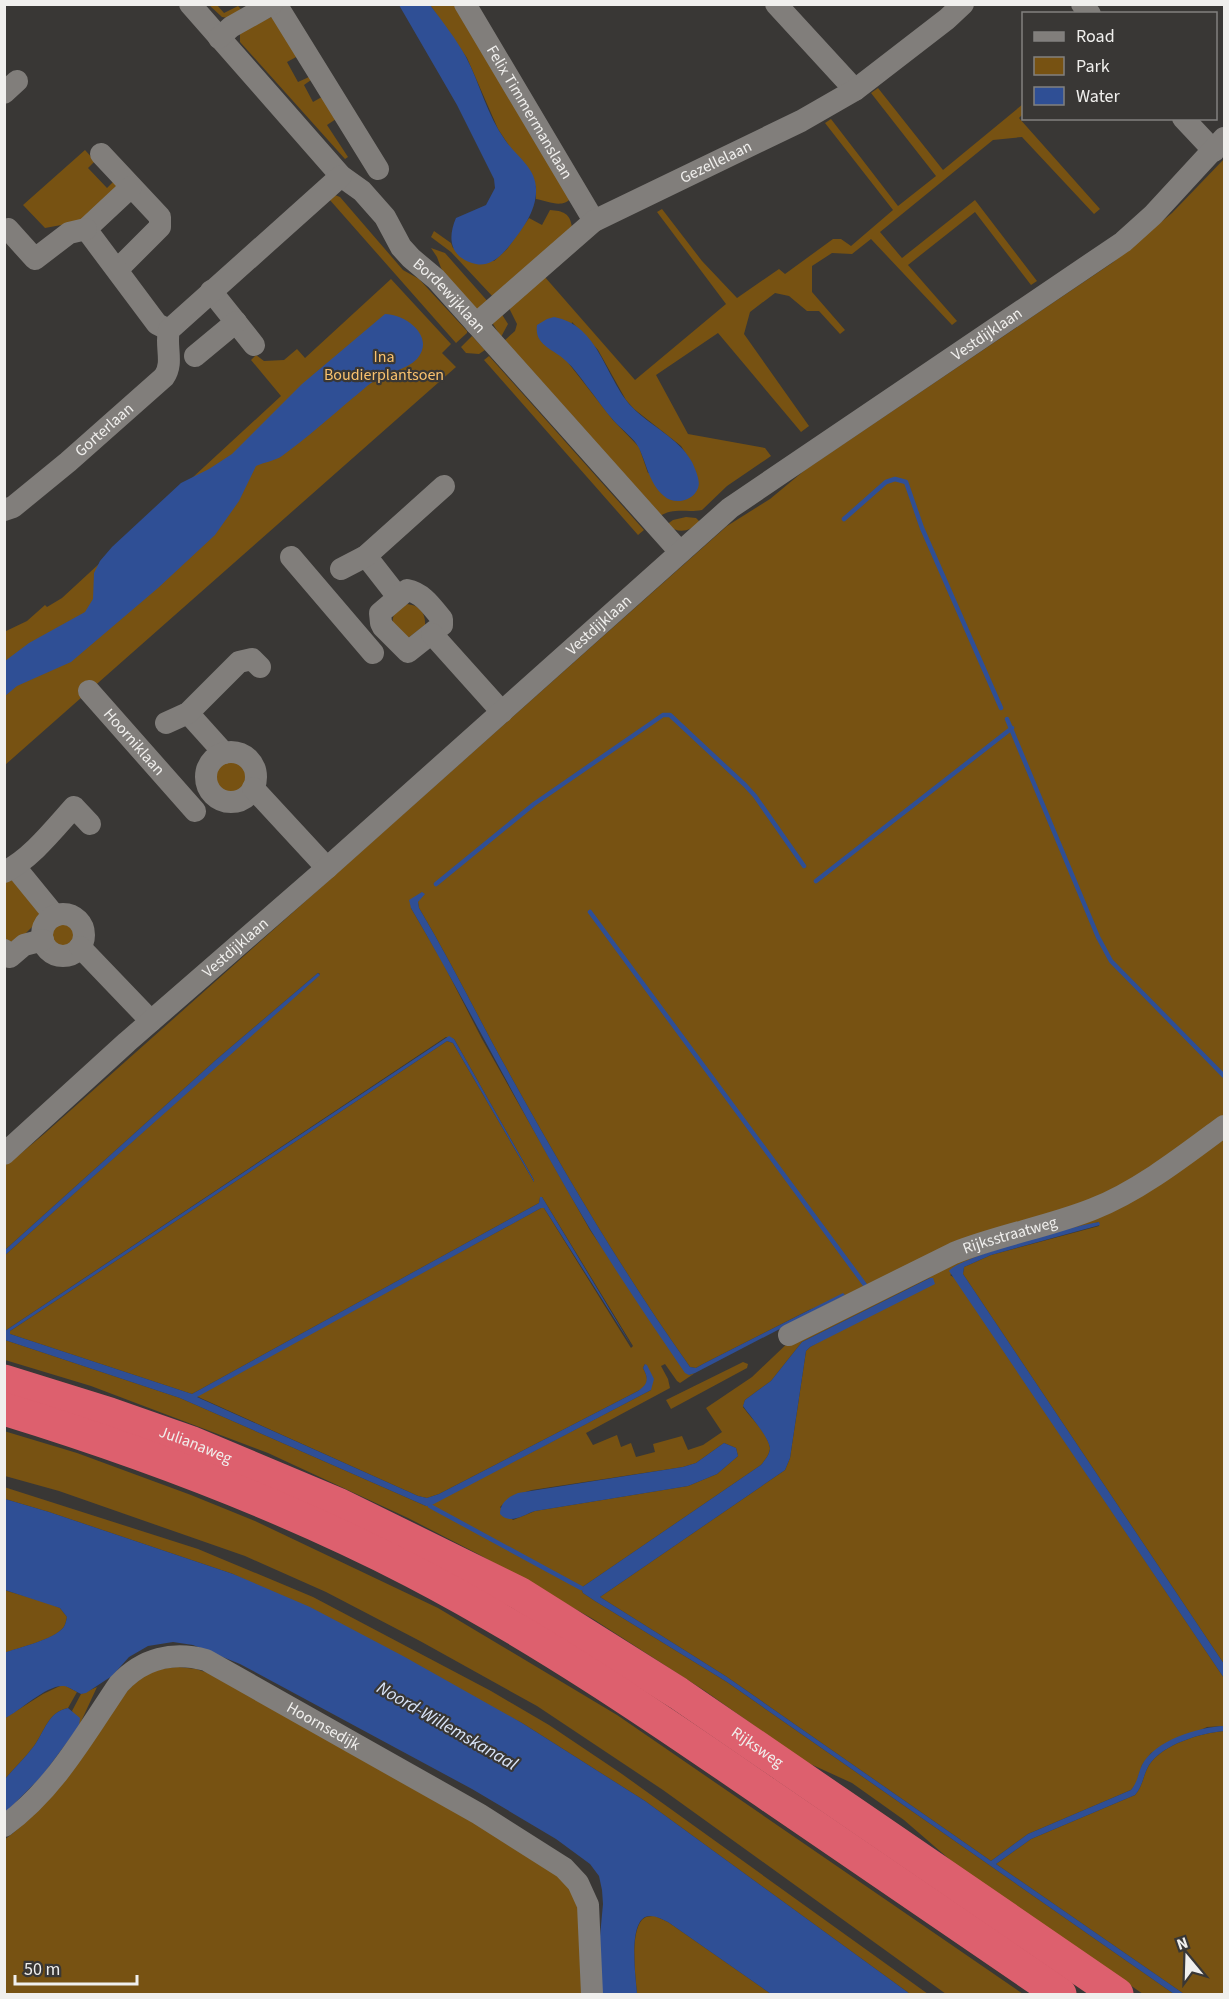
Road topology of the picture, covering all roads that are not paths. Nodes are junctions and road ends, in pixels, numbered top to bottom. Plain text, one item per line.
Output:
1 (190, 4) edge
2 (274, 4) edge
3 (465, 4) edge
4 (776, 4) edge
5 (963, 4) edge
6 (219, 38) junction
7 (855, 90) junction
8 (1186, 120) edge
9 (1219, 144) edge
10 (101, 154) dead end
11 (378, 169) dead end
12 (341, 176) junction
13 (131, 187) junction
14 (594, 221) junction
15 (86, 229) junction
16 (11, 242) edge
17 (118, 269) junction
18 (211, 291) junction
19 (236, 322) junction
20 (476, 324) junction
21 (169, 330) junction
22 (254, 345) dead end
23 (195, 356) dead end
24 (444, 486) dead end
25 (4, 510) edge
26 (680, 552) junction
27 (366, 556) junction
28 (291, 557) dead end
29 (341, 569) dead end
30 (398, 597) junction
31 (381, 623) junction
32 (432, 634) junction
33 (260, 667) dead end
34 (88, 691) dead end
35 (502, 712) junction
36 (188, 713) junction
37 (166, 723) dead end
38 (224, 753) junction
39 (206, 776) junction
40 (253, 788) junction
41 (180, 793) junction
42 (195, 811) dead end
43 (90, 824) dead end
44 (327, 868) junction
45 (10, 869) edge
46 (55, 916) junction
47 (43, 939) junction
48 (80, 948) junction
49 (4, 950) edge
50 (151, 1022) junction
51 (1224, 1126) edge
52 (4, 1154) edge
53 (789, 1335) dead end
54 (4, 1381) edge
55 (4, 1410) edge
56 (381, 1525) joint
57 (349, 1541) joint
58 (4, 1826) edge
59 (592, 1995) edge
60 (1060, 1995) edge
61 (1117, 1995) edge

1 - 6 street, Bordewijklaan
2 - 6 street
2 - 11 street
3 - 14 street, Felix Timmermanslaan
4 - 7 street
5 - 7 street, Gezellelaan
6 - 12 street, Bordewijklaan
7 - 14 street, Gezellelaan
8 - 9 street
9 - 26 street, Vestdijklaan
10 - 13 street
12 - 18 street
12 - 20 street, Bordewijklaan
13 - 15 street
13 - 17 street
14 - 20 street, Gezellelaan
15 - 16 street
15 - 17 street
17 - 21 street
18 - 19 street
18 - 21 street
19 - 22 street
19 - 23 street
20 - 26 street, Bordewijklaan
21 - 25 street, Gorterlaan
24 - 27 street
26 - 35 street, Vestdijklaan
27 - 29 street
27 - 30 street
28 - 31 street
30 - 31 street
30 - 32 street
31 - 32 street
32 - 35 street
33 - 36 street
34 - 41 street, Hoorniklaan
35 - 44 street, Vestdijklaan
36 - 37 street
36 - 38 street
38 - 39 street
38 - 40 street
39 - 40 street
39 - 41 street
40 - 44 street
41 - 42 street, Hoorniklaan
43 - 45 street
44 - 50 street, Vestdijklaan
45 - 46 street
46 - 47 street
46 - 48 street
47 - 48 street
47 - 49 street
48 - 50 street
50 - 52 street, Vestdijklaan
51 - 53 street, Rijksstraatweg
54 - 56 highway, Julianaweg
55 - 57 highway, Julianaweg
56 - 61 highway, Rijksweg
57 - 60 highway, Rijksweg
58 - 59 street, Hoornsedijk

